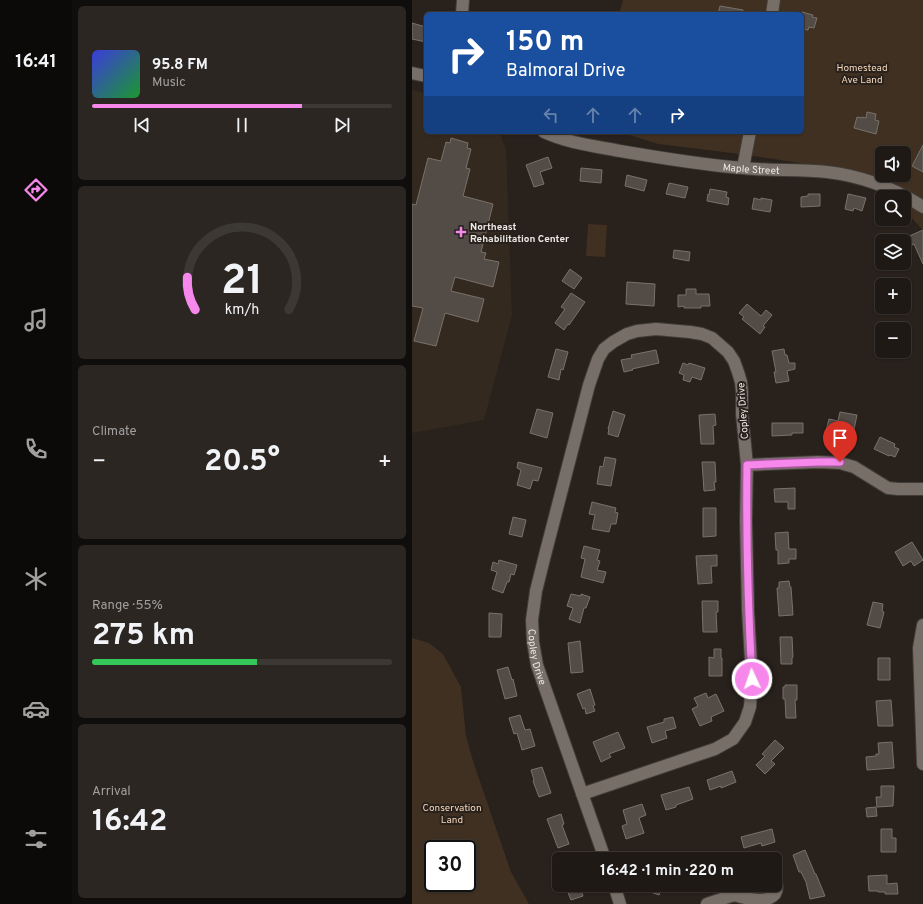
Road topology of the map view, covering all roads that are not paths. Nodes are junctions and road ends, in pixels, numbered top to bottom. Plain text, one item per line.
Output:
1 (463, 0) edge
2 (774, 0) edge
3 (462, 12) edge
4 (772, 12) edge
5 (412, 73) edge
6 (424, 76) edge
7 (549, 134) edge
8 (750, 134) edge
9 (743, 168) junction
10 (923, 207) edge
11 (747, 465) junction
12 (923, 489) edge
13 (923, 625) edge
14 (923, 764) edge
15 (582, 794) junction
16 (603, 852) edge
17 (616, 892) edge
18 (734, 892) edge
19 (741, 892) edge
20 (776, 892) edge
21 (620, 904) edge
22 (707, 904) edge

1 - 3 street
2 - 4 street
5 - 6 street
7 - 9 street, Maple Street
8 - 9 street
9 - 10 street, Maple Street
11 - 12 street
11 - 15 street, Copley Drive
11 - 15 street, Copley Drive
13 - 14 street
15 - 16 street, Copley Drive
17 - 21 street
18 - 22 street
19 - 20 street

